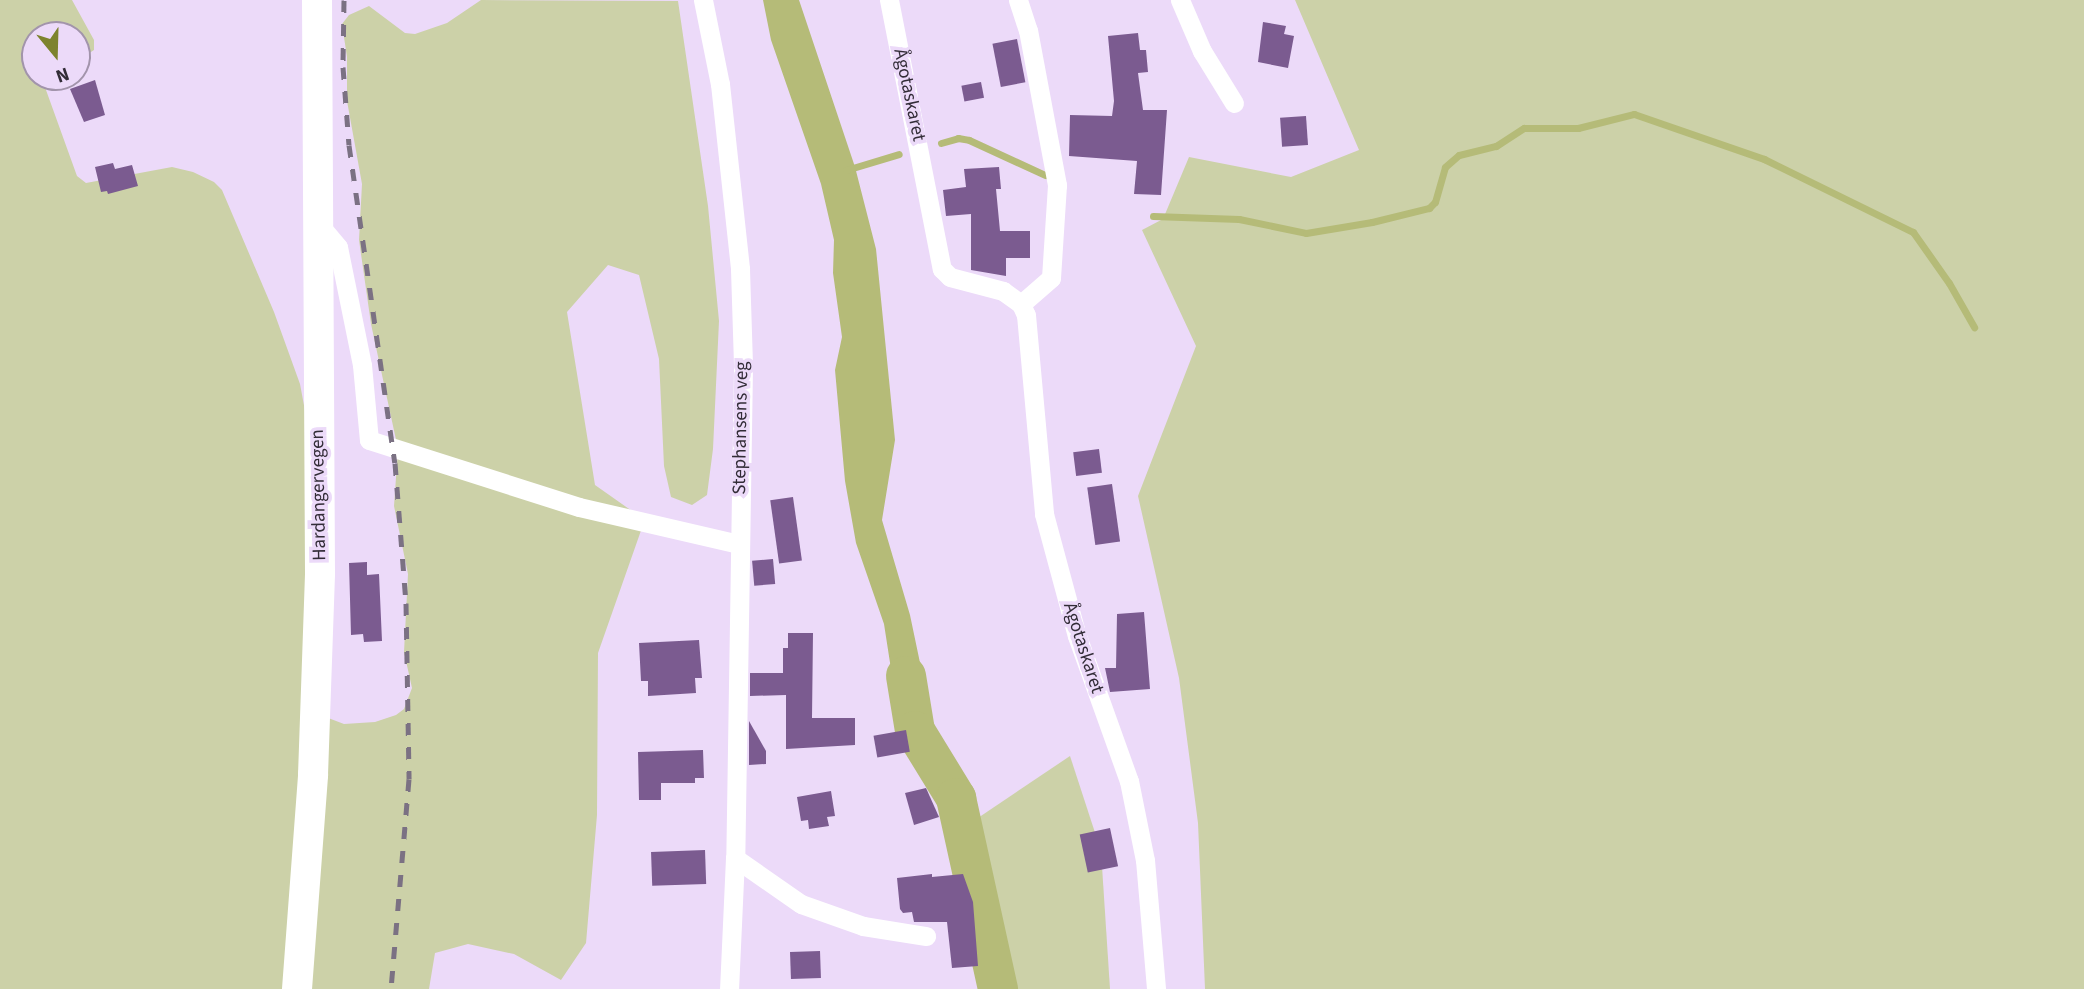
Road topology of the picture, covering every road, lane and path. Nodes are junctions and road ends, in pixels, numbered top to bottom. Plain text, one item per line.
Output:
1 (317, 0) edge
2 (704, 0) edge
3 (889, 0) edge
4 (1018, 0) edge
5 (1180, 0) edge
6 (1234, 103) dead end
7 (317, 221) junction
8 (1021, 304) junction
9 (739, 544) junction
10 (735, 859) junction
11 (926, 936) dead end
12 (297, 989) edge
13 (729, 989) edge
14 (1156, 989) edge

1 - 7 main road, Hardangervegen
2 - 9 street, Stephansens veg
3 - 8 street, Ågotaskaret
4 - 8 street
5 - 6 street
7 - 9 street
7 - 12 main road, Hardangervegen
8 - 14 street, Ågotaskaret
9 - 10 street, Stephansens veg
10 - 11 street
10 - 13 street, Stephansens veg

